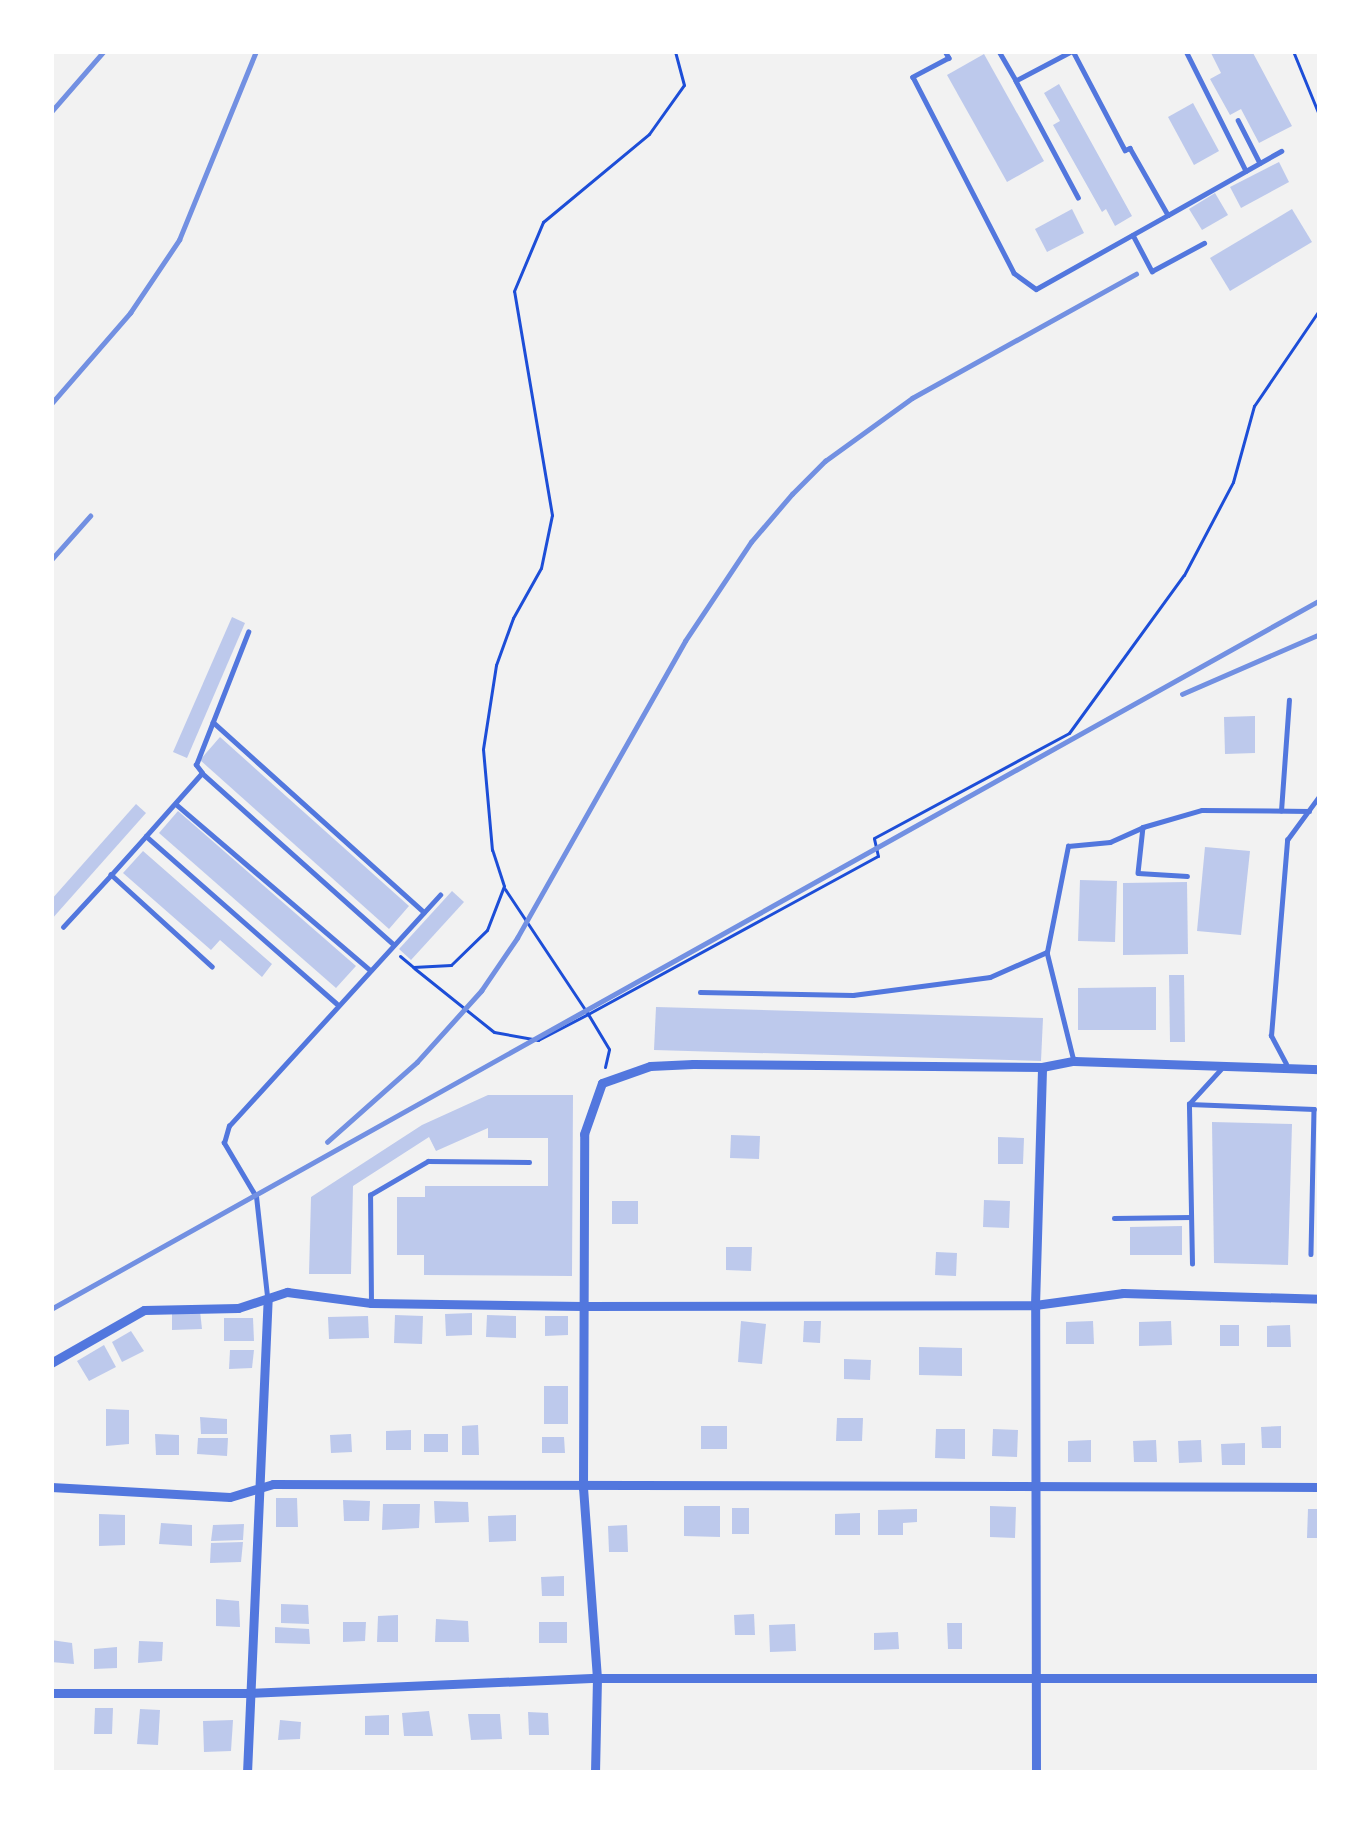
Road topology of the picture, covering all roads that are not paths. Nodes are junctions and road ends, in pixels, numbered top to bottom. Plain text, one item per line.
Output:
1 (945, 51) edge
2 (999, 51) edge
3 (1073, 51) edge
4 (1186, 51) edge
5 (1016, 81) junction
6 (1238, 120) dead end
7 (1281, 151) dead end
8 (1260, 163) junction
9 (1246, 171) junction
10 (1078, 197) dead end
11 (1168, 215) junction
12 (1133, 235) junction
13 (1204, 243) dead end
14 (248, 632) dead end
15 (1289, 700) dead end
16 (213, 722) junction
17 (202, 773) junction
18 (1320, 795) edge
19 (175, 803) junction
20 (1281, 811) junction
21 (1310, 811) junction
22 (1143, 827) junction
23 (146, 836) junction
24 (111, 875) junction
25 (1187, 876) dead end
26 (440, 895) dead end
27 (424, 912) junction
28 (63, 928) dead end
29 (393, 944) junction
30 (1047, 952) junction
31 (212, 967) dead end
32 (369, 969) junction
33 (700, 992) dead end
34 (336, 1003) junction
35 (1074, 1061) junction
36 (1042, 1067) junction
37 (1221, 1069) junction
38 (1288, 1069) junction
39 (1320, 1069) edge
40 (1189, 1104) junction
41 (529, 1162) dead end
42 (1191, 1217) junction
43 (1114, 1218) dead end
44 (1311, 1255) dead end
45 (1192, 1264) dead end
46 (268, 1299) junction
47 (1320, 1299) edge
48 (371, 1303) junction
49 (1035, 1305) junction
50 (584, 1306) junction
51 (51, 1364) edge
52 (51, 1487) edge
53 (1038, 1487) junction
54 (1320, 1487) edge
55 (583, 1488) junction
56 (258, 1489) junction
57 (597, 1678) junction
58 (1034, 1678) junction
59 (1320, 1678) edge
60 (51, 1694) edge
61 (248, 1694) junction
62 (247, 1773) edge
63 (596, 1773) edge
64 (1036, 1773) edge

1 - 12 lane
2 - 5 lane
3 - 5 lane
3 - 11 lane
4 - 9 lane
5 - 10 lane
6 - 8 lane
7 - 8 lane
8 - 9 lane
9 - 11 lane
11 - 12 lane
12 - 13 lane
14 - 16 lane
15 - 20 lane
16 - 17 lane
16 - 27 lane
17 - 19 lane
17 - 29 lane
18 - 21 lane
19 - 23 lane
19 - 32 lane
20 - 21 lane
20 - 22 lane
21 - 38 lane
22 - 25 lane
22 - 30 lane
23 - 24 lane
23 - 34 lane
24 - 28 lane
24 - 31 lane
26 - 27 lane
27 - 29 lane
29 - 32 lane
30 - 33 lane
30 - 35 lane
32 - 34 lane
34 - 46 lane
35 - 36 street
35 - 37 street
36 - 49 street
36 - 50 street
37 - 38 street
37 - 40 lane
38 - 39 street
40 - 42 lane
40 - 44 lane
41 - 48 lane
42 - 43 lane
42 - 45 lane
46 - 48 street
46 - 51 street
46 - 56 street
47 - 49 street
48 - 50 street
49 - 50 street
49 - 53 street
50 - 55 street
52 - 56 street
53 - 54 street
53 - 55 street
53 - 58 street
55 - 56 street
55 - 57 street
56 - 61 street
57 - 58 street
57 - 61 street
57 - 63 street
58 - 59 street
58 - 64 street
60 - 61 street
61 - 62 street

